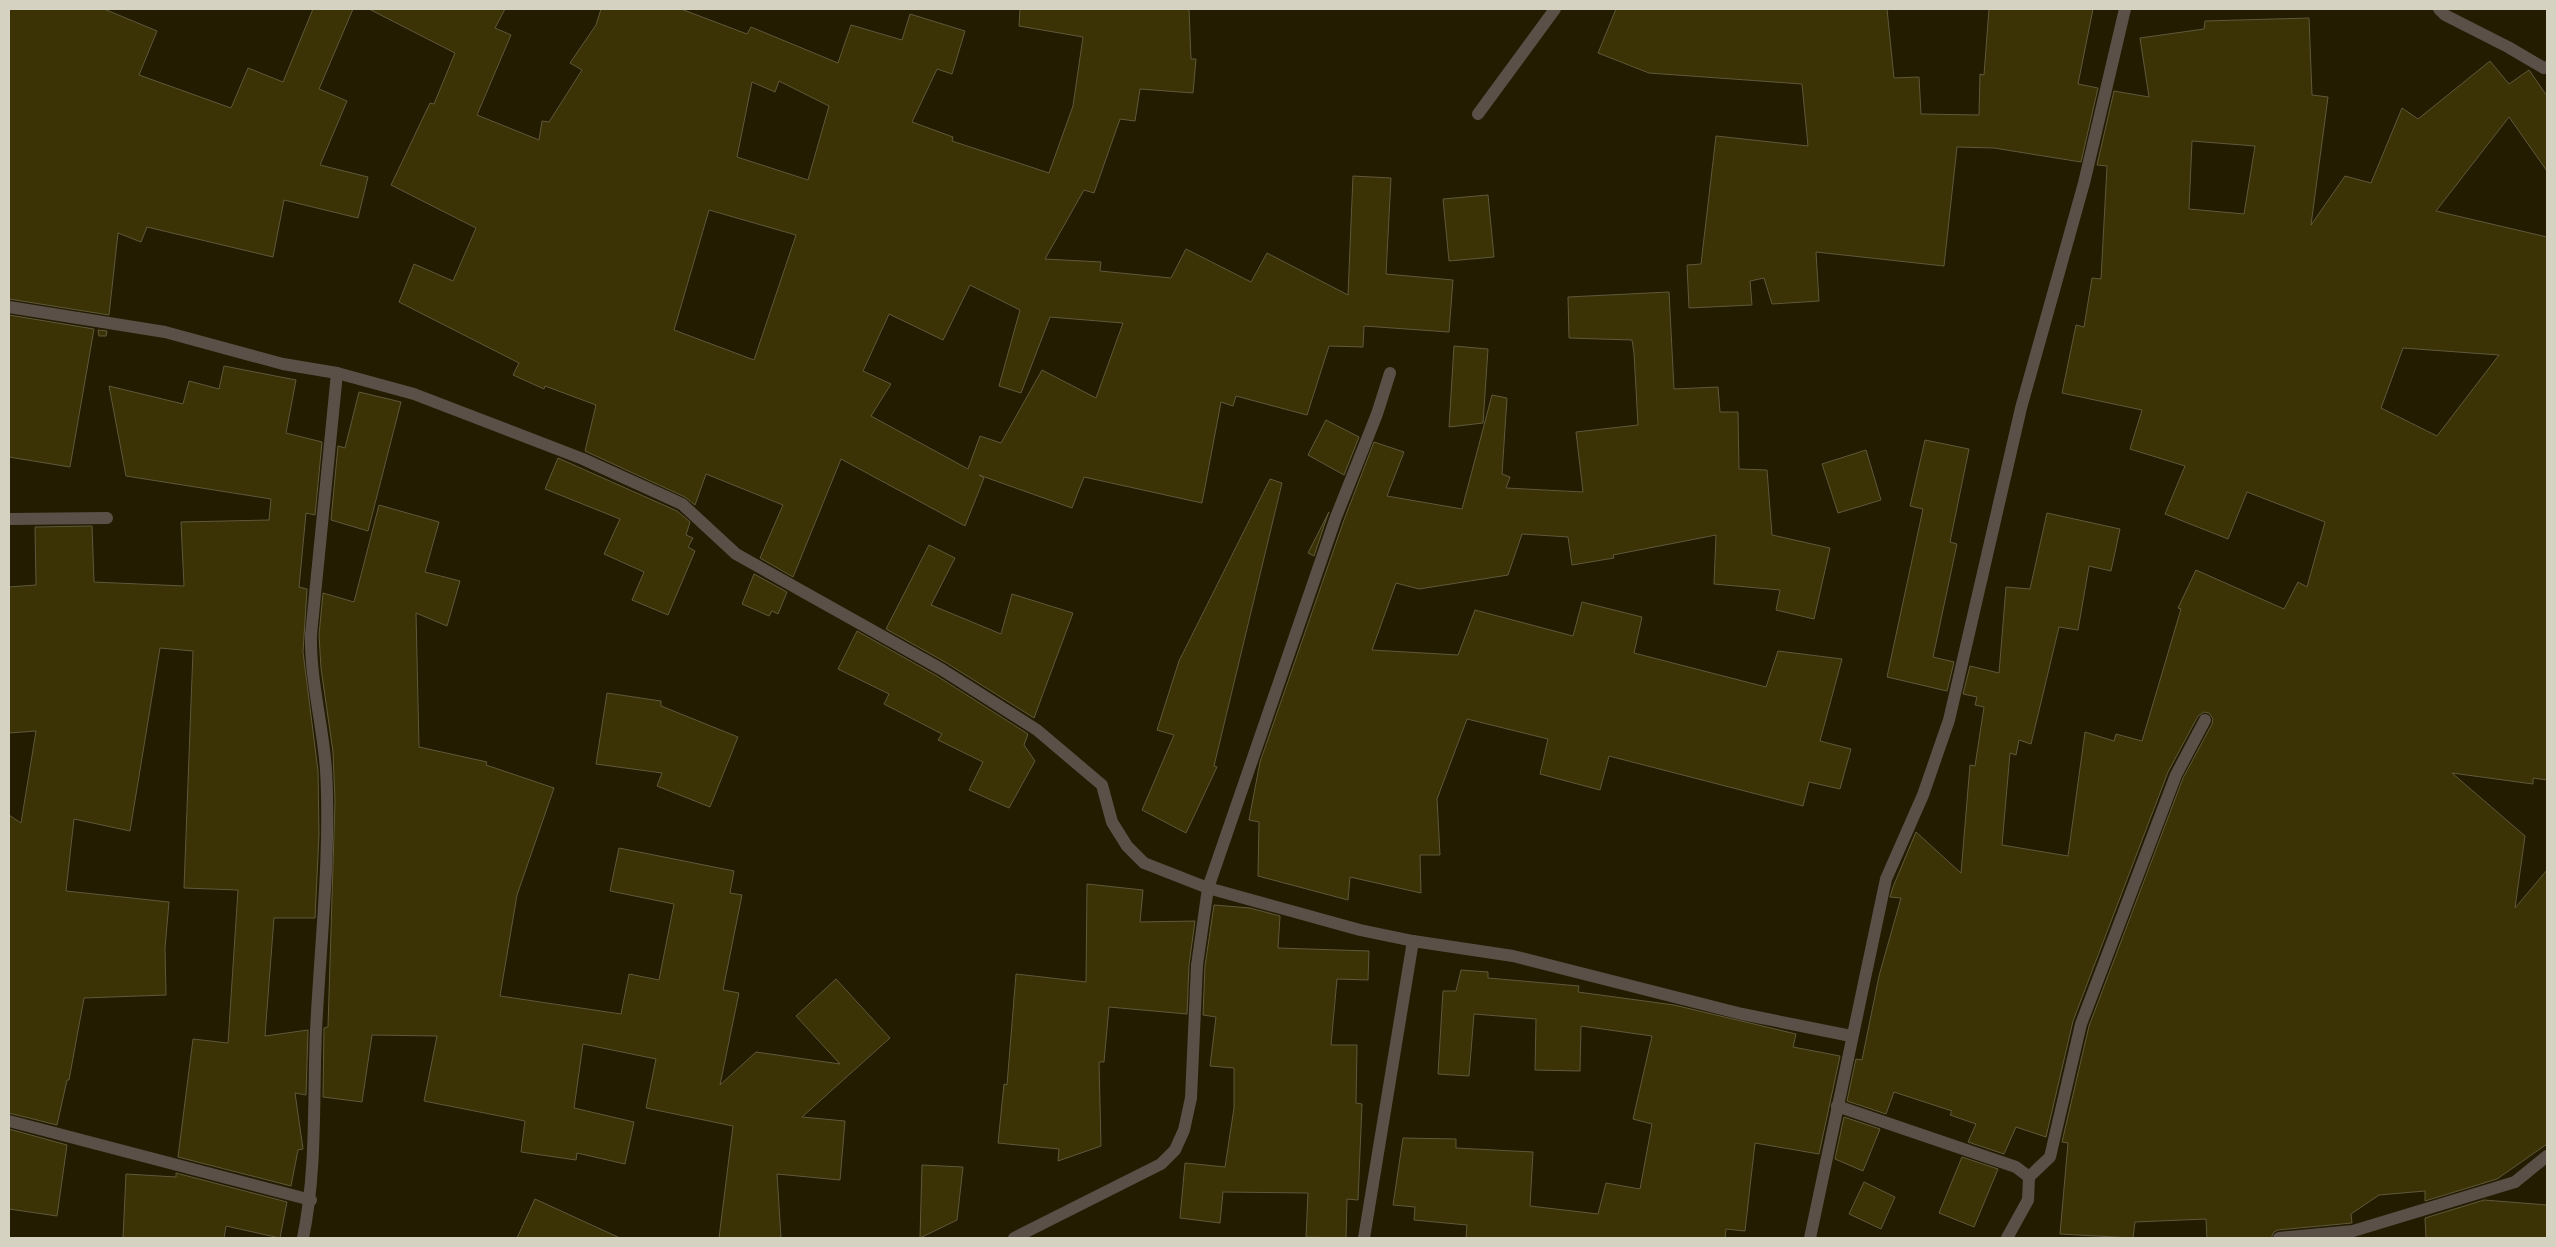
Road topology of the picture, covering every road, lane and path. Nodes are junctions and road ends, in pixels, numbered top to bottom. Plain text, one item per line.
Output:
1 (1555, 9) edge
2 (2124, 9) edge
3 (2439, 9) edge
4 (2546, 69) edge
5 (1478, 114) dead end
6 (9, 307) edge
7 (338, 373) junction
8 (1390, 373) dead end
9 (9, 518) edge
10 (106, 518) dead end
11 (2206, 720) dead end
12 (1208, 888) junction
13 (1413, 941) junction
14 (1851, 1036) junction
15 (1836, 1106) junction
16 (9, 1121) edge
17 (2545, 1162) edge
18 (2029, 1177) junction
19 (311, 1200) junction
20 (303, 1238) edge
21 (1014, 1238) edge
22 (1364, 1238) edge
23 (1810, 1238) edge
24 (2007, 1238) edge
25 (2279, 1238) edge

1 - 5 street
2 - 14 street
3 - 4 street
6 - 7 street
7 - 12 street
7 - 19 street
8 - 12 street
9 - 10 street
11 - 18 street
12 - 13 street
12 - 21 street
13 - 14 street
13 - 22 street
14 - 15 street
15 - 18 street
15 - 23 street
16 - 19 street
17 - 25 street
18 - 24 street
19 - 20 street

